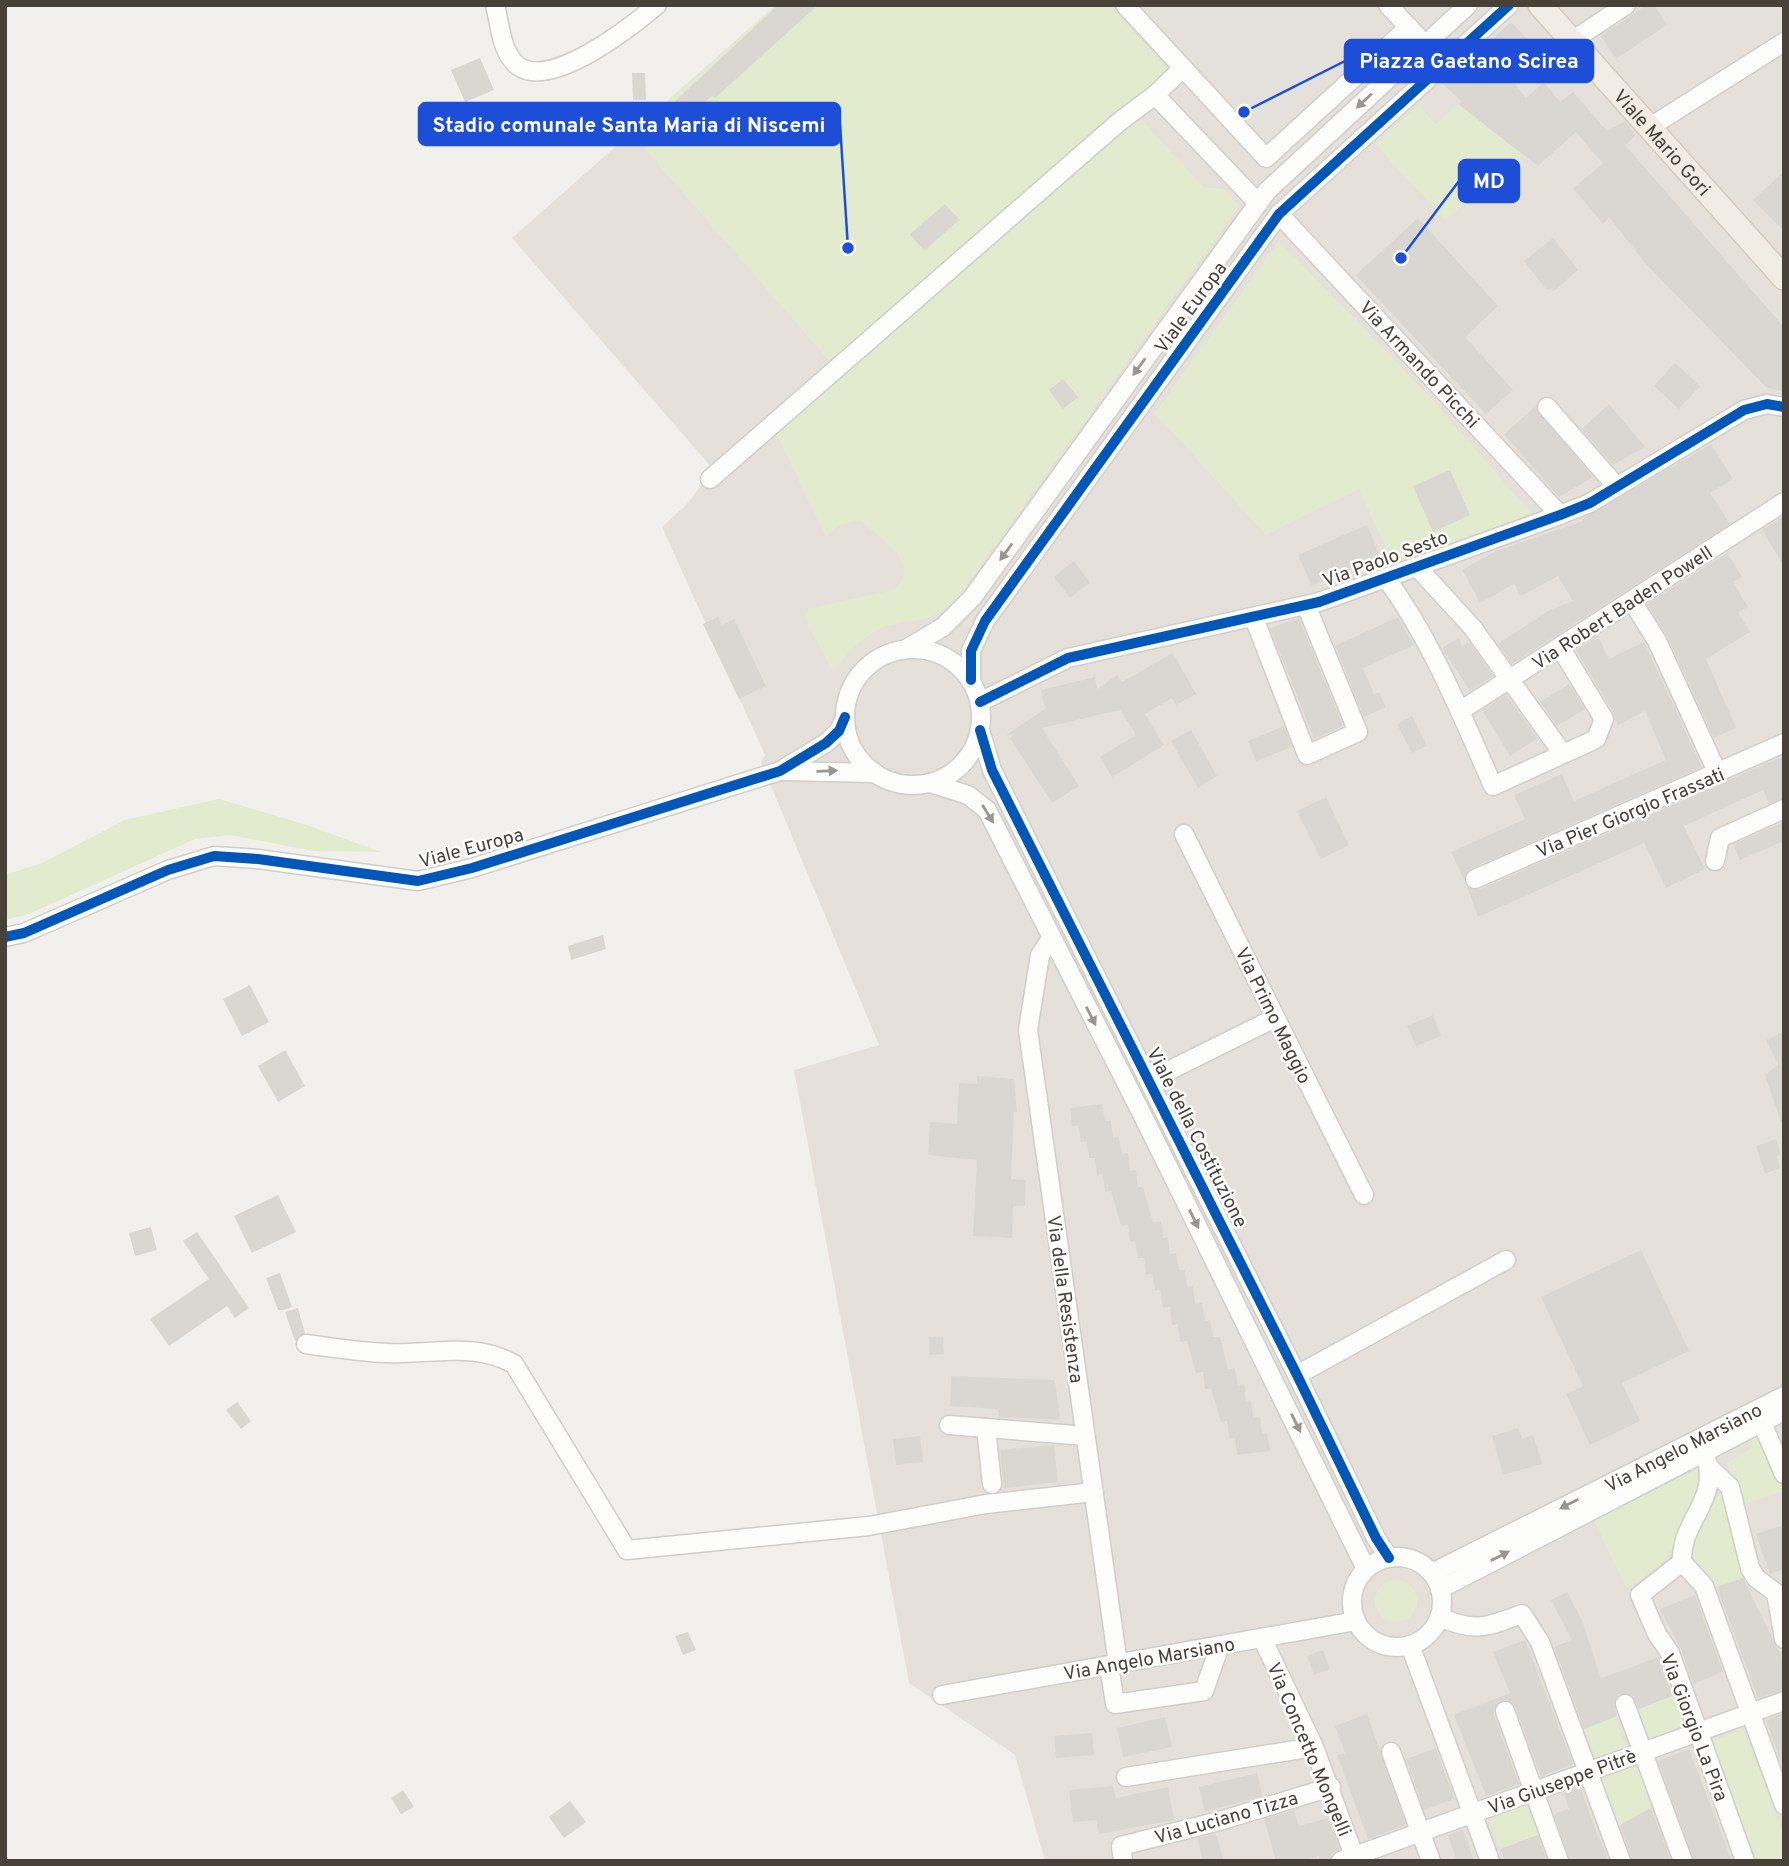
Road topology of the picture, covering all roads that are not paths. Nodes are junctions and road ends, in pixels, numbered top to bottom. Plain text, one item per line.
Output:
1 (495, 5) edge
2 (657, 5) edge
3 (1125, 5) edge
4 (1388, 5) edge
5 (1468, 5) edge
6 (1509, 5) edge
7 (1540, 5) edge
8 (1626, 5) edge
9 (1409, 27) junction
10 (1572, 41) junction
11 (1784, 42) edge
12 (1426, 45) junction
13 (1183, 68) junction
14 (1155, 95) junction
15 (1650, 127) junction
16 (1258, 203) junction
17 (1279, 214) junction
18 (1784, 278) edge
19 (1547, 407) dead end
20 (1784, 407) edge
21 (710, 479) dead end
22 (1617, 487) junction
23 (1784, 502) edge
24 (1560, 515) junction
25 (1417, 567) junction
26 (1385, 578) junction
27 (1632, 601) junction
28 (1306, 605) junction
29 (1254, 618) junction
30 (1560, 647) junction
31 (906, 649) junction
32 (971, 680) junction
33 (1510, 680) junction
34 (980, 702) junction
35 (1460, 711) junction
36 (845, 717) junction
37 (980, 730) junction
38 (1784, 743) edge
39 (1563, 754) junction
40 (780, 771) junction
41 (875, 773) junction
42 (1718, 774) junction
43 (930, 783) junction
44 (1784, 809) edge
45 (1184, 834) dead end
46 (1715, 860) dead end
47 (1475, 879) dead end
48 (5, 937) edge
49 (1051, 939) junction
50 (1275, 1018) junction
51 (1150, 1080) junction
52 (1364, 1195) dead end
53 (1506, 1260) dead end
54 (306, 1344) dead end
55 (1297, 1375) junction
56 (1784, 1396) edge
57 (1784, 1411) edge
58 (1762, 1423) junction
59 (948, 1424) dead end
60 (986, 1428) junction
61 (1086, 1436) junction
62 (1707, 1460) junction
63 (1784, 1474) edge
64 (992, 1484) dead end
65 (1094, 1492) junction
66 (1389, 1558) junction
67 (1682, 1562) junction
68 (1366, 1569) junction
69 (1436, 1581) junction
70 (1780, 1593) edge
71 (1440, 1617) junction
72 (1356, 1621) junction
73 (1262, 1638) junction
74 (1784, 1639) edge
75 (1410, 1645) junction
76 (1220, 1646) junction
77 (1113, 1664) junction
78 (942, 1695) dead end
79 (1784, 1701) edge
80 (1625, 1704) dead end
81 (1505, 1711) dead end
82 (1750, 1715) junction
83 (1698, 1733) junction
84 (1314, 1747) junction
85 (1391, 1752) dead end
86 (1643, 1752) junction
87 (1589, 1773) junction
88 (1126, 1777) dead end
89 (1331, 1787) junction
90 (1533, 1791) junction
91 (1784, 1805) edge
92 (1472, 1814) junction
93 (1422, 1834) junction
94 (1122, 1854) edge
95 (1351, 1859) edge
96 (1431, 1861) edge
97 (1490, 1861) edge
98 (1559, 1861) edge
99 (1621, 1861) edge
100 (1683, 1861) edge
101 (1745, 1861) edge

1 - 2 street
3 - 13 street
4 - 9 street
5 - 12 street, Viale Europa
6 - 17 street, Viale Europa
7 - 10 main road, Viale Mario Gori
8 - 10 street
9 - 12 street
9 - 13 street
10 - 15 main road, Viale Mario Gori
11 - 15 street
12 -> 16 street, Viale Europa
13 - 14 street
14 - 16 street
14 - 21 street
15 - 18 main road, Viale Mario Gori
16 -> 31 street, Viale Europa
17 - 24 street, Via Armando Picchi
17 - 32 street, Viale Europa
19 - 22 street
20 - 22 street, Via Paolo Sesto
22 - 24 street, Via Paolo Sesto
23 - 27 street, Via Robert Baden Powell
24 - 25 street, Via Paolo Sesto
25 - 26 street, Via Paolo Sesto
25 - 33 street
26 - 28 street, Via Paolo Sesto
26 - 35 street
27 - 30 street, Via Robert Baden Powell
27 - 42 street
28 - 29 street, Via Paolo Sesto
28 - 29 street
29 - 34 street, Via Paolo Sesto
30 - 33 street, Via Robert Baden Powell
30 - 39 street
31 - 32 street
31 - 36 street
32 - 34 street
33 - 35 street, Via Robert Baden Powell
33 - 39 street
34 - 37 street
35 - 39 street
36 - 40 street, Viale Europa
36 - 41 street
37 - 43 street
37 - 51 street, Viale della Costituzione
38 - 42 street, Via Pier Giorgio Frassati
40 -> 41 street, Viale Europa
40 - 48 street, Viale Europa
41 - 43 street
42 - 47 street, Via Pier Giorgio Frassati
43 -> 49 street, Viale della Costituzione
44 - 46 street
45 - 50 street, Via Primo Maggio
49 - 61 street, Via della Resistenza
49 -> 68 street, Viale della Costituzione
50 - 51 street
50 - 52 street, Via Primo Maggio
51 - 55 street, Viale della Costituzione
53 - 55 street
54 - 65 street
55 - 66 street, Viale della Costituzione
56 -> 69 street, Via Angelo Marsiano
57 - 58 street, Via Angelo Marsiano
58 - 62 street, Via Angelo Marsiano
58 - 63 street
59 - 60 street
60 - 61 street
60 - 64 street
61 - 65 street, Via della Resistenza
62 - 67 street
69 -> 62 street, Via Angelo Marsiano
62 - 70 street
65 - 77 street, Via della Resistenza
66 - 68 street
66 - 69 street
67 - 82 street
67 - 83 street, Via Giorgio La Pira
68 - 72 street
69 - 71 street
70 - 74 street
71 - 75 street
71 - 87 street
72 - 73 street, Via Angelo Marsiano
72 - 75 street
73 - 76 street, Via Angelo Marsiano
73 - 84 street, Via Concetto Mongelli
75 - 92 street
76 - 77 street, Via Angelo Marsiano
76 - 77 street, Via della Resistenza
77 - 78 street, Via Angelo Marsiano
79 - 82 street, Via Giuseppe Pitrè
80 - 86 street
81 - 90 street
82 - 83 street, Via Giuseppe Pitrè
82 - 91 street
83 - 86 street, Via Giuseppe Pitrè
83 - 101 street, Via Giorgio La Pira
84 - 88 street
84 - 89 street, Via Concetto Mongelli
85 - 93 street
86 - 87 street, Via Giuseppe Pitrè
86 - 100 street
87 - 90 street, Via Giuseppe Pitrè
87 - 99 street
89 - 94 street, Via Luciano Tizza
89 - 95 street, Via Concetto Mongelli
90 - 92 street, Via Giuseppe Pitrè
90 - 98 street
92 - 93 street, Via Giuseppe Pitrè
92 - 97 street
93 - 95 street, Via Giuseppe Pitrè
93 - 96 street

